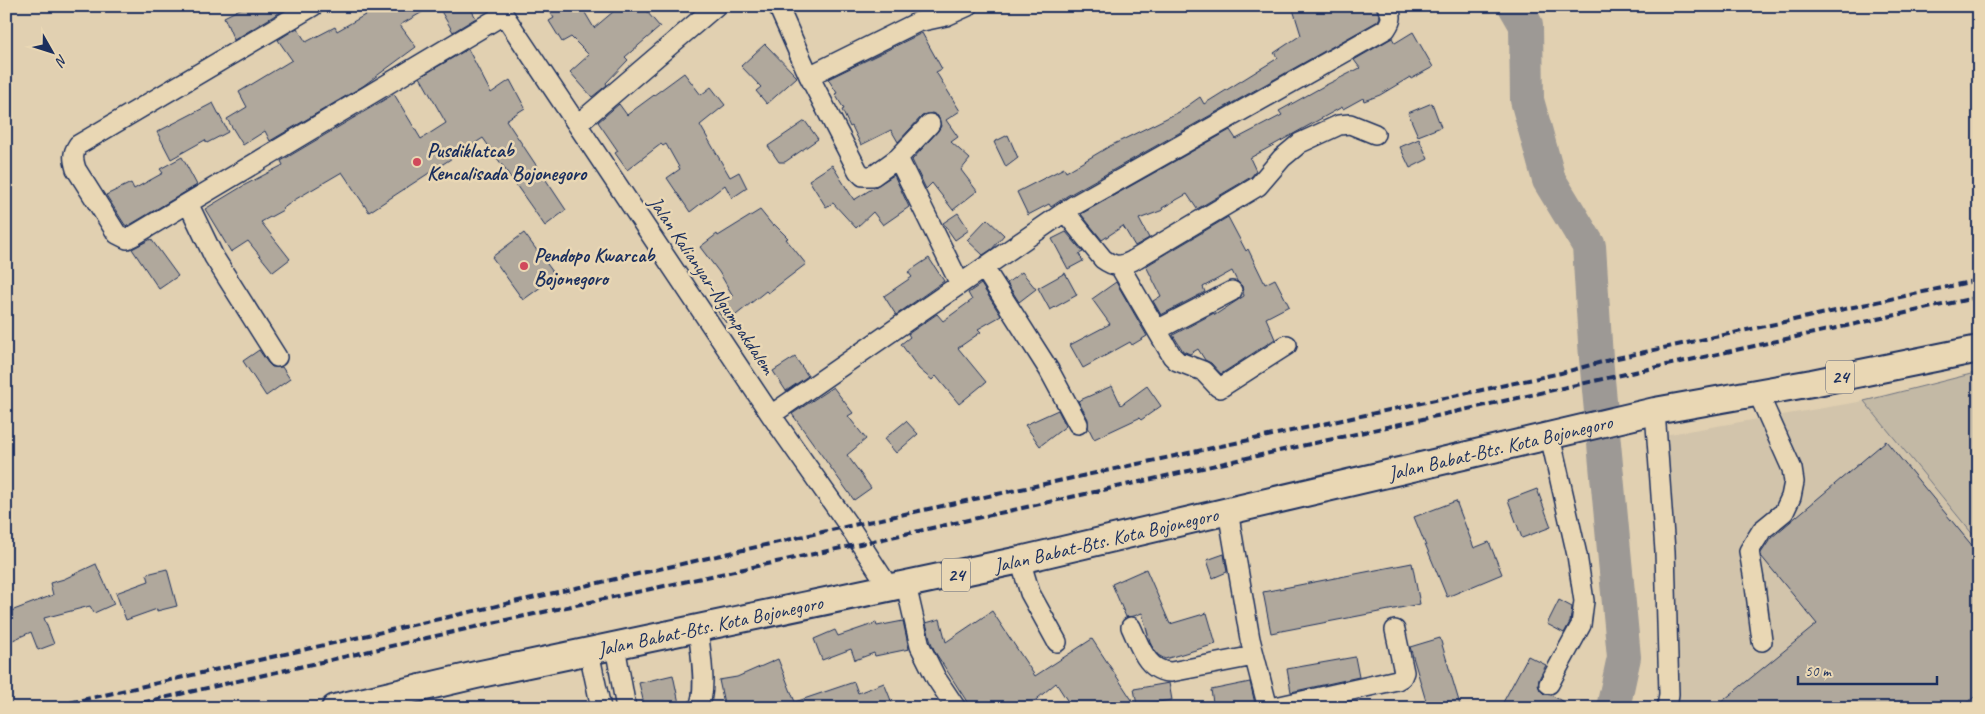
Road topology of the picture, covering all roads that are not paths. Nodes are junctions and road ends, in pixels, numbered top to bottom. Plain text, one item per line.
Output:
1 (313, 6) edge
2 (716, 6) edge
3 (778, 6) edge
4 (968, 6) edge
5 (1387, 6) edge
6 (501, 11) edge
7 (808, 76) junction
8 (578, 124) junction
9 (930, 124) dead end
10 (1375, 134) dead end
11 (898, 158) junction
12 (188, 203) junction
13 (1065, 212) junction
14 (1120, 267) junction
15 (984, 268) junction
16 (960, 284) junction
17 (1232, 291) dead end
18 (1157, 330) junction
19 (1287, 345) dead end
20 (1979, 349) edge
21 (276, 357) dead end
22 (1758, 393) junction
23 (1646, 413) junction
24 (771, 415) junction
25 (1078, 424) dead end
26 (1562, 433) junction
27 (1228, 512) junction
28 (1020, 560) junction
29 (898, 587) junction
30 (1130, 627) dead end
31 (698, 629) junction
32 (1395, 630) dead end
33 (1762, 641) dead end
34 (1058, 642) dead end
35 (615, 646) junction
36 (589, 652) junction
37 (1254, 656) junction
38 (1549, 684) dead end
39 (335, 708) edge
40 (601, 708) edge
41 (626, 708) edge
42 (698, 708) edge
43 (956, 708) edge
44 (1269, 708) edge
45 (1667, 708) edge

1 - 12 street
2 - 8 street
3 - 7 street
4 - 7 street
5 - 13 street
6 - 8 street, Jalan Kalianyar-Ngumpakdalem
6 - 12 street
7 - 11 street
8 - 24 street, Jalan Kalianyar-Ngumpakdalem
9 - 11 street
10 - 14 street
11 - 16 street
12 - 21 street
13 - 14 street
13 - 15 street
14 - 18 street
15 - 16 street
15 - 25 street
16 - 24 street
17 - 18 street
18 - 19 street
20 - 22 highway, 24
22 - 23 highway, Jalan Babat-Bts. Kota Bojonegoro / 24
22 - 33 street
23 - 26 highway, Jalan Babat-Bts. Kota Bojonegoro / 24
23 - 45 street
24 - 29 street, Jalan Kalianyar-Ngumpakdalem
26 - 27 highway, Jalan Babat-Bts. Kota Bojonegoro / 24
26 - 38 street
27 - 28 highway, Jalan Babat-Bts. Kota Bojonegoro / 24
27 - 37 street
28 - 29 highway, Jalan Babat-Bts. Kota Bojonegoro / 24
28 - 34 street
29 - 31 highway, Jalan Babat-Bts. Kota Bojonegoro / 24
29 - 43 street
30 - 37 street
31 - 35 highway, Jalan Babat-Bts. Kota Bojonegoro / 24
31 - 42 street
32 - 44 street
35 - 36 highway, Jalan Babat-Bts. Kota Bojonegoro / 24
35 - 41 street
36 - 39 highway, Jalan Babat-Bts. Kota Bojonegoro / 24
36 - 40 street
37 - 44 street

